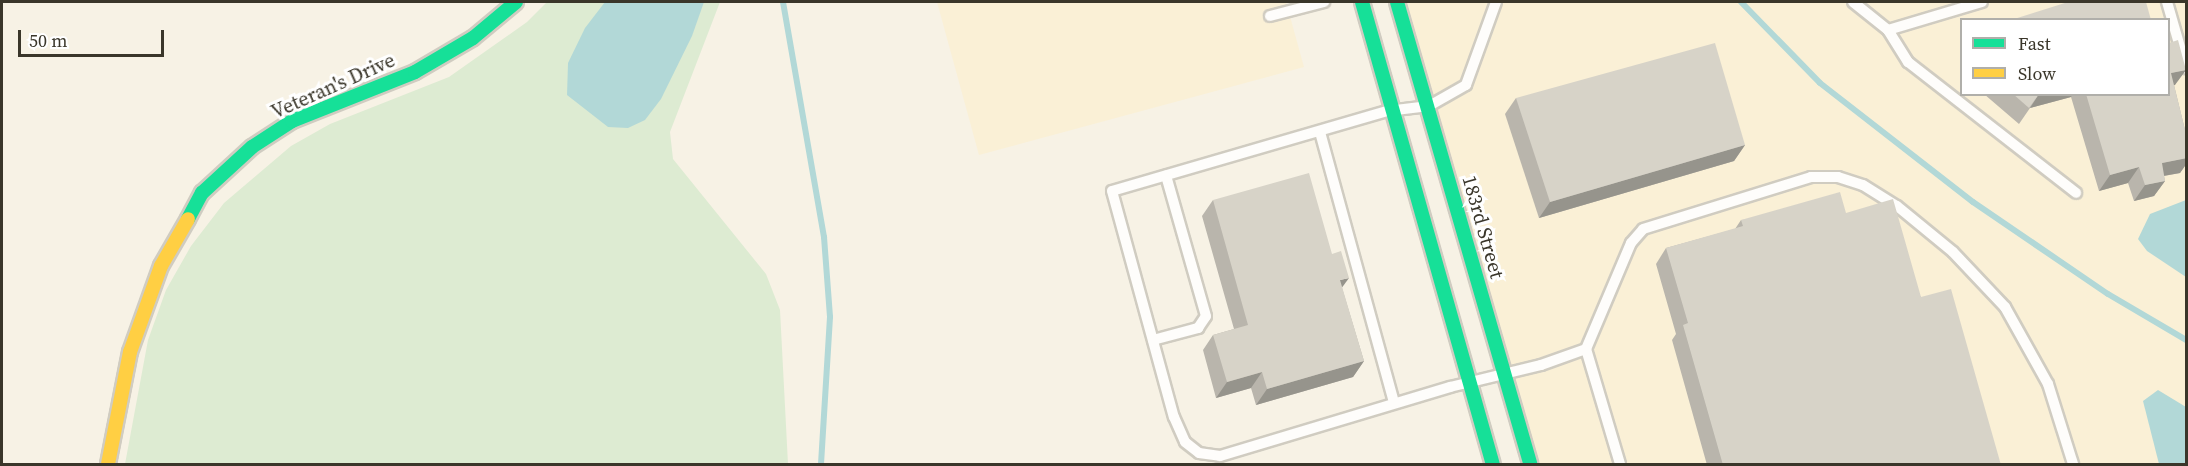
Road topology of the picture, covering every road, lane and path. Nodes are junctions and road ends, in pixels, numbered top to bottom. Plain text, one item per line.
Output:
1 (516, 2) edge
2 (1324, 2) edge
3 (1362, 2) edge
4 (1397, 2) edge
5 (1496, 2) edge
6 (1853, 2) edge
7 (1982, 2) edge
8 (2167, 2) edge
9 (1270, 15) dead end
10 (1888, 30) junction
11 (2187, 68) edge
12 (1429, 106) junction
13 (1393, 111) junction
14 (1320, 132) junction
15 (1166, 176) junction
16 (2076, 193) dead end
17 (1153, 340) junction
18 (1587, 349) junction
19 (1505, 376) junction
20 (1470, 383) junction
21 (1394, 403) junction
22 (108, 465) edge
23 (1493, 465) edge
24 (1530, 465) edge
25 (1620, 465) edge
26 (2073, 465) edge

1 - 22 street, Veteran's Drive
2 - 9 lane
3 - 13 street
4 - 12 street, 183rd Street
5 - 12 lane
6 - 10 lane
7 - 10 lane
8 - 11 lane
10 - 16 lane
12 - 13 lane
12 - 19 street, 183rd Street
13 - 14 lane
13 - 20 street
14 - 15 lane
14 - 21 lane
15 - 17 lane
15 - 17 lane
17 - 21 lane
18 - 19 lane
18 - 25 lane
18 - 26 lane
19 - 20 lane
19 - 24 street, 183rd Street
20 - 21 lane
20 - 23 street

